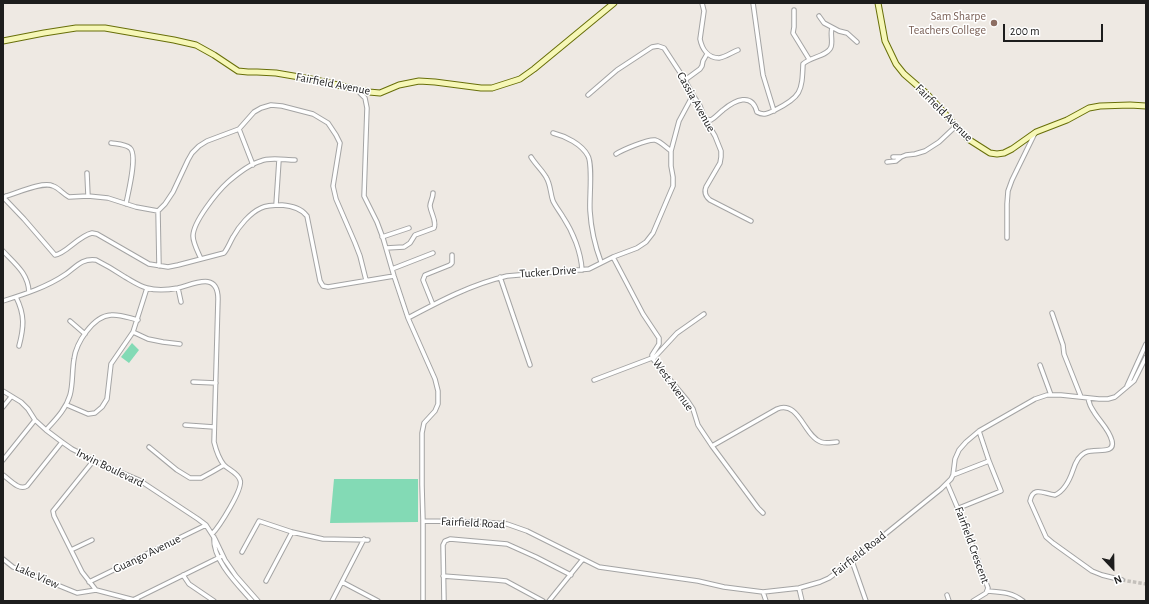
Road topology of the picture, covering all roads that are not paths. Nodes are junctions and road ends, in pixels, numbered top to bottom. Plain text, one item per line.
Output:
1 (614, 3) edge
2 (702, 3) edge
3 (754, 3) edge
4 (878, 3) edge
5 (794, 10) dead end
6 (818, 16) dead end
7 (832, 28) junction
8 (3, 42) edge
9 (857, 42) dead end
10 (738, 50) dead end
11 (708, 54) junction
12 (809, 59) junction
13 (685, 80) junction
14 (360, 91) junction
15 (588, 95) dead end
16 (693, 95) junction
17 (1146, 106) edge
18 (774, 111) junction
19 (705, 118) junction
20 (956, 126) junction
21 (239, 130) junction
22 (1036, 132) junction
23 (553, 133) dead end
24 (111, 143) dead end
25 (671, 151) junction
26 (616, 154) dead end
27 (532, 157) dead end
28 (893, 157) dead end
29 (901, 157) junction
30 (279, 160) junction
31 (295, 160) dead end
32 (887, 162) dead end
33 (252, 165) junction
34 (87, 174) dead end
35 (433, 193) dead end
36 (88, 196) junction
37 (3, 198) edge
38 (126, 204) junction
39 (276, 205) junction
40 (158, 211) junction
41 (751, 221) dead end
42 (409, 228) dead end
43 (382, 237) junction
44 (1007, 238) dead end
45 (386, 248) junction
46 (3, 251) edge
47 (433, 253) dead end
48 (452, 255) dead end
49 (5, 256) edge
50 (613, 257) junction
51 (201, 259) junction
52 (601, 262) junction
53 (159, 266) junction
54 (392, 269) junction
55 (582, 270) junction
56 (394, 276) junction
57 (500, 277) junction
58 (366, 280) junction
59 (147, 288) junction
60 (178, 288) junction
61 (29, 292) junction
62 (16, 297) junction
63 (3, 301) edge
64 (181, 302) dead end
65 (433, 305) junction
66 (1052, 313) dead end
67 (704, 314) dead end
68 (408, 318) junction
69 (138, 320) junction
70 (70, 321) dead end
71 (133, 332) junction
72 (85, 334) junction
73 (180, 344) dead end
74 (1146, 344) edge
75 (19, 346) dead end
76 (1146, 357) edge
77 (653, 358) junction
78 (530, 365) dead end
79 (1040, 365) dead end
80 (594, 380) dead end
81 (193, 382) dead end
82 (216, 383) junction
83 (1126, 387) junction
84 (3, 391) edge
85 (1051, 395) junction
86 (11, 397) junction
87 (1081, 397) junction
88 (1088, 398) junction
89 (67, 404) junction
90 (3, 406) edge
91 (36, 420) junction
92 (185, 425) dead end
93 (214, 427) junction
94 (46, 430) junction
95 (979, 431) junction
96 (62, 442) junction
97 (837, 442) dead end
98 (149, 446) dead end
99 (712, 446) junction
100 (3, 460) edge
101 (94, 460) junction
102 (989, 461) junction
103 (224, 464) junction
104 (3, 475) edge
105 (953, 475) junction
106 (948, 483) junction
107 (958, 508) junction
108 (763, 513) dead end
109 (423, 521) junction
110 (206, 525) junction
111 (292, 532) junction
112 (213, 535) junction
113 (92, 540) dead end
114 (72, 550) junction
115 (242, 552) dead end
116 (221, 557) junction
117 (3, 559) edge
118 (583, 559) junction
119 (852, 561) junction
120 (571, 574) junction
121 (183, 575) junction
122 (444, 576) junction
123 (1122, 580) tunnel mouth
124 (89, 582) junction
125 (266, 582) dead end
126 (342, 582) junction
127 (799, 588) junction
128 (96, 590) junction
129 (987, 591) junction
130 (762, 592) junction
131 (947, 594) dead end
132 (135, 600) edge
133 (376, 600) edge
134 (214, 601) edge
135 (252, 601) edge
136 (258, 601) edge
137 (332, 601) edge
138 (423, 601) edge
139 (444, 601) edge
140 (543, 601) edge
141 (549, 601) edge
142 (766, 601) edge
143 (802, 601) edge
144 (866, 601) edge
145 (950, 601) edge
146 (973, 601) edge
147 (1023, 601) edge

1 - 14 street, Fairfield Avenue
2 - 11 street
3 - 18 street
4 - 20 street, Fairfield Avenue
5 - 12 street
6 - 7 street
7 - 9 street
7 - 12 street
8 - 14 street, Fairfield Avenue
10 - 11 street
11 - 13 street
12 - 18 street
13 - 15 street, Cassia Avenue
13 - 16 street, Cassia Avenue
14 - 43 street
16 - 19 street, Cassia Avenue
16 - 25 street, Tucker Drive
17 - 22 street, Fairfield Avenue
18 - 19 street
19 - 41 street, Cassia Avenue
20 - 22 street, Fairfield Avenue
20 - 29 street
21 - 33 street
21 - 40 street
21 - 58 street
22 - 44 street
23 - 52 street
24 - 38 street
25 - 26 street
25 - 50 street, Tucker Drive
27 - 55 street
28 - 29 street
29 - 32 street
30 - 31 street
30 - 33 street
30 - 39 street
33 - 51 street
34 - 36 street
35 - 45 street
36 - 37 street
36 - 38 street
37 - 53 street
38 - 40 street
39 - 51 street
39 - 58 street
40 - 53 street
42 - 43 street
43 - 45 street
45 - 54 street
46 - 49 street
47 - 54 street
48 - 65 street
49 - 61 street
50 - 52 street, Tucker Drive
50 - 77 street, West Avenue
51 - 53 street
52 - 55 street, Tucker Drive
54 - 56 street
55 - 57 street, Tucker Drive
56 - 58 street
56 - 68 street
57 - 65 street, Tucker Drive
57 - 78 street
59 - 60 street
59 - 61 street
59 - 69 street
60 - 64 street
60 - 82 street
61 - 62 street
62 - 63 street
62 - 75 street
65 - 68 street, Tucker Drive
66 - 87 street
67 - 77 street
68 - 109 street
69 - 71 street
69 - 72 street
70 - 72 street
71 - 73 street
71 - 89 street
72 - 89 street
74 - 83 street, Fairfield Road
76 - 83 street, Fairfield Road
77 - 80 street
77 - 99 street, West Avenue
79 - 85 street
81 - 82 street
82 - 93 street
83 - 88 street, Fairfield Road
84 - 86 street, Irwin Boulevard
85 - 87 street, Fairfield Road
85 - 95 street, Fairfield Road
86 - 90 street
86 - 91 street, Irwin Boulevard
87 - 88 street, Fairfield Road
88 - 123 street
89 - 94 street
91 - 94 street, Irwin Boulevard
91 - 100 street
92 - 93 street
93 - 103 street
94 - 96 street, Irwin Boulevard
95 - 102 street
95 - 105 street, Fairfield Road
96 - 101 street, Irwin Boulevard
96 - 104 street
97 - 99 street
98 - 103 street
99 - 108 street, West Avenue
101 - 110 street, Irwin Boulevard
101 - 114 street
102 - 105 street
102 - 107 street
103 - 112 street
105 - 106 street, Fairfield Road
106 - 107 street, Fairfield Crescent
106 - 119 street, Fairfield Road
107 - 129 street, Fairfield Crescent
109 - 118 street, Fairfield Road
109 - 138 street
110 - 112 street, Irwin Boulevard
110 - 124 street, Guango Avenue
111 - 115 street
111 - 125 street
111 - 126 street
112 - 116 street, Irwin Boulevard
113 - 114 street
114 - 124 street
116 - 121 street
116 - 135 street, Irwin Boulevard
116 - 136 street, Irwin Boulevard
117 - 128 street, Lake View
118 - 120 street
118 - 130 street, Fairfield Road
119 - 127 street, Fairfield Road
119 - 144 street
120 - 122 street
120 - 141 street
121 - 132 street
121 - 134 street
122 - 139 street
122 - 140 street
124 - 128 street
126 - 133 street
126 - 137 street
127 - 130 street, Fairfield Road
127 - 143 street
128 - 132 street
129 - 146 street, Fairfield Crescent
129 - 147 street
130 - 142 street
131 - 145 street

